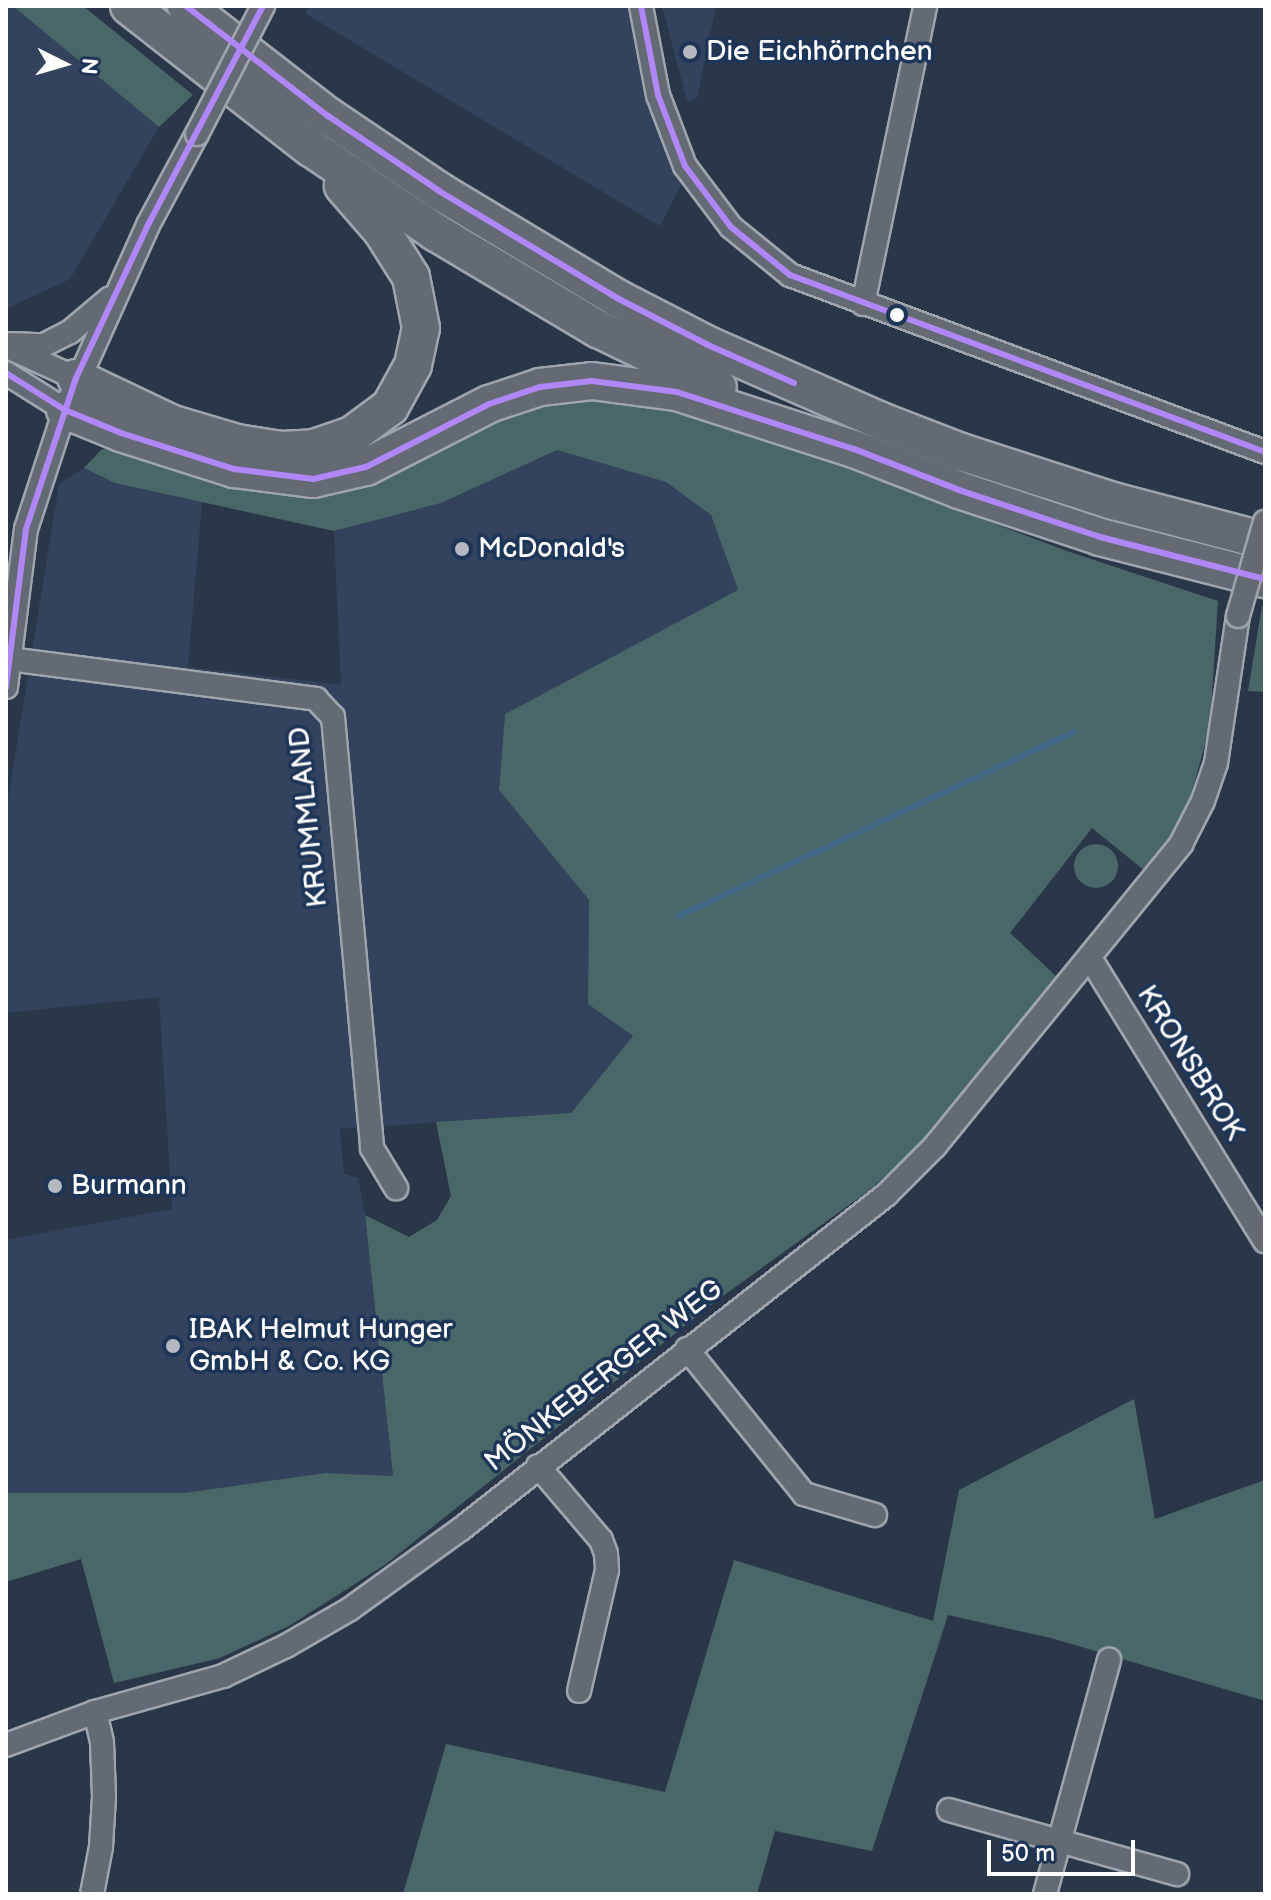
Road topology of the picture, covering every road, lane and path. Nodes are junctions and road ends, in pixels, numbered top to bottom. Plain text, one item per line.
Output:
1 (129, 6) edge
2 (186, 6) edge
3 (263, 6) edge
4 (641, 6) edge
5 (925, 6) edge
6 (311, 148) junction
7 (114, 295) junction
8 (863, 304) junction
9 (6, 345) edge
10 (6, 373) edge
11 (71, 394) junction
12 (854, 449) junction
13 (1265, 452) edge
14 (1265, 522) edge
15 (1265, 541) edge
16 (1265, 579) edge
17 (9, 659) junction
18 (6, 687) edge
19 (1090, 958) junction
20 (396, 1188) dead end
21 (1265, 1241) edge
22 (687, 1349) junction
23 (538, 1466) junction
24 (875, 1515) dead end
25 (1109, 1660) dead end
26 (579, 1691) dead end
27 (95, 1712) junction
28 (6, 1745) edge
29 (949, 1810) dead end
30 (1059, 1840) junction
31 (1177, 1874) dead end
32 (92, 1894) edge
33 (1045, 1894) edge

1 - 6 highway
2 - 15 highway
3 - 7 street, bridge
4 - 8 street
5 - 8 street
6 - 11 highway
6 - 12 highway
7 - 9 street
7 - 11 street
8 - 13 street
9 - 11 street
10 - 11 street
11 - 12 highway
11 - 17 street
12 - 16 highway
14 - 19 street, MÖNKEBERGER WEG, bridge
17 - 18 street
17 - 20 street, KRUMMLAND
19 - 21 street, KRONSBROK
19 - 22 street, MÖNKEBERGER WEG
22 - 23 street, MÖNKEBERGER WEG
22 - 24 street
23 - 26 street
23 - 27 street, MÖNKEBERGER WEG
25 - 30 street
27 - 28 street, MÖNKEBERGER WEG
27 - 32 street
29 - 30 street
30 - 31 street
30 - 33 street

